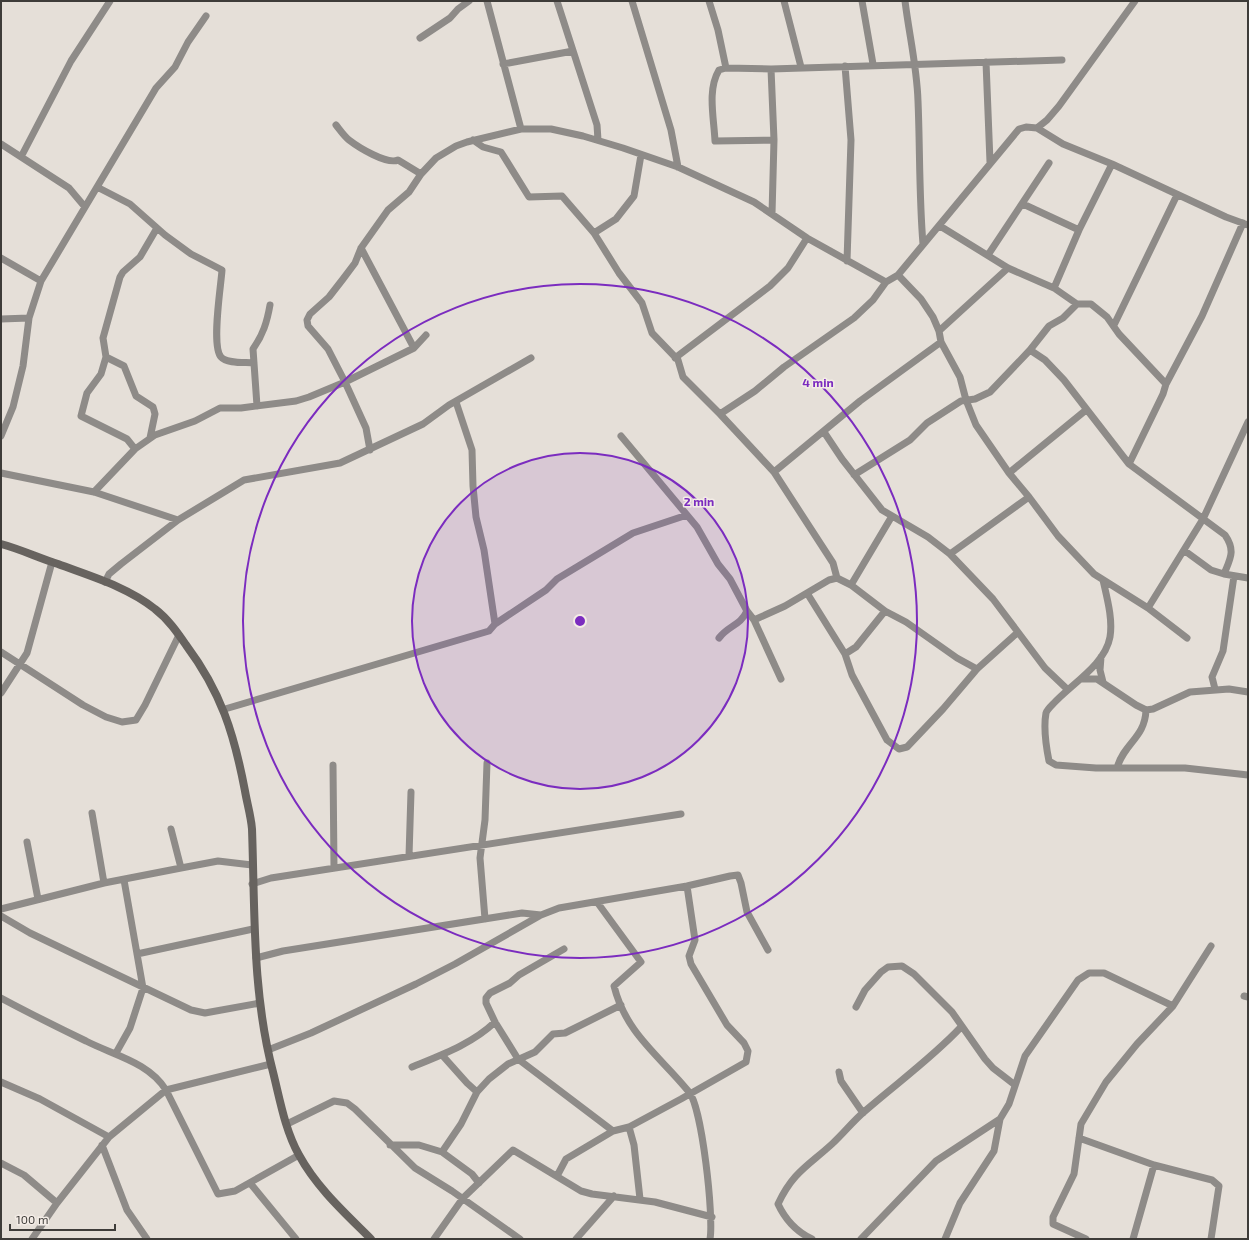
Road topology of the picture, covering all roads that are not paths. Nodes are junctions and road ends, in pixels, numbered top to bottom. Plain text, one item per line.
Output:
1 (110, 1) edge
2 (468, 1) edge
3 (487, 1) edge
4 (557, 1) edge
5 (632, 1) edge
6 (709, 1) edge
7 (784, 1) edge
8 (862, 1) edge
9 (905, 1) edge
10 (1135, 1) edge
11 (206, 16) dead end
12 (420, 38) dead end
13 (574, 51) junction
14 (1062, 60) dead end
15 (986, 62) junction
16 (915, 63) junction
17 (503, 64) junction
18 (873, 64) junction
19 (845, 66) junction
20 (801, 67) junction
21 (726, 68) junction
22 (771, 68) junction
23 (336, 125) dead end
24 (521, 128) junction
25 (1037, 128) junction
26 (473, 140) junction
27 (598, 140) junction
28 (774, 140) junction
29 (1, 144) edge
30 (641, 155) junction
31 (21, 157) junction
32 (990, 162) junction
33 (1049, 163) dead end
34 (1112, 164) junction
35 (678, 167) junction
36 (421, 174) junction
37 (97, 186) junction
38 (1177, 195) junction
39 (1023, 204) junction
40 (85, 207) junction
41 (772, 214) junction
42 (1246, 224) edge
43 (940, 226) junction
44 (158, 228) junction
45 (1079, 230) junction
46 (594, 234) junction
47 (807, 238) junction
48 (923, 244) junction
49 (361, 248) junction
50 (988, 255) junction
51 (1, 258) edge
52 (847, 261) junction
53 (1008, 268) junction
54 (898, 275) junction
55 (41, 281) junction
56 (886, 282) junction
57 (1054, 288) junction
58 (1077, 304) junction
59 (270, 305) dead end
60 (29, 318) junction
61 (1, 319) edge
62 (1114, 325) junction
63 (939, 331) junction
64 (426, 335) dead end
65 (941, 342) junction
66 (414, 348) junction
67 (1030, 350) junction
68 (106, 357) junction
69 (532, 358) dead end
70 (675, 358) junction
71 (254, 363) junction
72 (345, 382) junction
73 (1166, 384) junction
74 (966, 400) junction
75 (456, 402) junction
76 (257, 406) junction
77 (1086, 410) junction
78 (720, 414) junction
79 (4, 423) edge
80 (1248, 424) edge
81 (824, 432) junction
82 (1, 436) edge
83 (621, 436) dead end
84 (150, 438) junction
85 (135, 449) junction
86 (370, 450) junction
87 (1129, 464) junction
88 (774, 472) junction
89 (1, 473) edge
90 (1009, 473) junction
91 (854, 475) junction
92 (94, 492) junction
93 (1029, 497) junction
94 (687, 515) junction
95 (892, 516) junction
96 (1203, 519) junction
97 (178, 520) junction
98 (1, 544) edge
99 (1185, 550) junction
100 (950, 554) junction
101 (52, 562) junction
102 (1224, 574) junction
103 (1234, 576) junction
104 (837, 578) junction
105 (1248, 578) edge
106 (1103, 580) junction
107 (105, 582) junction
108 (851, 585) junction
109 (807, 593) junction
110 (1148, 608) junction
111 (747, 611) junction
112 (885, 611) junction
113 (754, 620) junction
114 (495, 624) junction
115 (1017, 632) junction
116 (179, 635) junction
117 (719, 638) dead end
118 (1187, 638) dead end
119 (1, 652) edge
120 (845, 654) junction
121 (1101, 657) junction
122 (19, 663) junction
123 (978, 669) junction
124 (781, 679) dead end
125 (1081, 679) junction
126 (1102, 682) junction
127 (1067, 689) junction
128 (1215, 689) junction
129 (1248, 692) edge
130 (1, 693) edge
131 (225, 709) junction
132 (1146, 710) junction
133 (487, 763) dead end
134 (333, 765) dead end
135 (1118, 768) junction
136 (1248, 776) edge
137 (411, 792) dead end
138 (92, 813) dead end
139 (681, 814) dead end
140 (171, 830) dead end
141 (27, 842) dead end
142 (482, 844) junction
143 (409, 856) junction
144 (252, 865) junction
145 (181, 868) junction
146 (334, 868) junction
147 (124, 880) junction
148 (104, 883) junction
149 (252, 884) junction
150 (687, 886) junction
151 (38, 900) junction
152 (597, 902) junction
153 (1, 909) edge
154 (541, 915) junction
155 (1, 916) edge
156 (485, 919) junction
157 (253, 929) junction
158 (1211, 946) dead end
159 (564, 949) dead end
160 (768, 950) dead end
161 (137, 954) junction
162 (256, 958) junction
163 (143, 988) junction
164 (1, 998) edge
165 (260, 1003) junction
166 (620, 1005) junction
167 (1173, 1006) junction
168 (856, 1007) dead end
169 (495, 1022) junction
170 (961, 1027) junction
171 (268, 1050) junction
172 (116, 1053) junction
173 (442, 1055) junction
174 (518, 1058) junction
175 (271, 1064) junction
176 (412, 1067) dead end
177 (838, 1072) dead end
178 (1, 1082) edge
179 (1015, 1085) junction
180 (166, 1090) junction
181 (476, 1092) junction
182 (691, 1093) junction
183 (863, 1113) junction
184 (1000, 1119) junction
185 (287, 1124) junction
186 (628, 1127) junction
187 (613, 1131) junction
188 (109, 1137) junction
189 (1079, 1138) junction
190 (102, 1145) junction
191 (390, 1145) junction
192 (442, 1152) junction
193 (299, 1154) junction
194 (1, 1163) edge
195 (1154, 1165) junction
196 (557, 1176) junction
197 (250, 1183) junction
198 (479, 1183) junction
199 (614, 1196) junction
200 (463, 1198) junction
201 (640, 1199) junction
202 (57, 1203) junction
203 (712, 1217) junction
204 (32, 1239) edge
205 (147, 1239) edge
206 (296, 1239) edge
207 (371, 1239) edge
208 (434, 1239) edge
209 (520, 1239) edge
210 (576, 1239) edge
211 (710, 1239) edge
212 (812, 1239) edge
213 (861, 1239) edge
214 (945, 1239) edge
215 (1086, 1239) edge
216 (1133, 1239) edge
217 (1210, 1239) edge

1 - 31 street
2 - 12 street
3 - 17 street
4 - 13 street
5 - 35 street
6 - 21 street
7 - 20 street
8 - 18 street
9 - 16 street
10 - 25 street
11 - 37 street
13 - 17 street
13 - 27 street
14 - 15 street
15 - 16 street
15 - 32 street
16 - 18 street
16 - 48 street
17 - 24 street
18 - 19 street
19 - 20 street
19 - 52 street
20 - 22 street
21 - 22 street
21 - 28 street
22 - 28 street
23 - 36 street
24 - 26 street
24 - 27 street
25 - 32 street
25 - 34 street
26 - 36 street
26 - 46 street
27 - 30 street
28 - 41 street
29 - 31 street
30 - 35 street
30 - 46 street
31 - 40 street
32 - 43 street
33 - 39 street
34 - 38 street
34 - 45 street
35 - 41 street
36 - 49 street
37 - 40 street
37 - 44 street
38 - 42 street
38 - 62 street
39 - 45 street
39 - 50 street
40 - 55 street
41 - 47 street
42 - 73 street
43 - 48 street
43 - 50 street
44 - 68 street
44 - 71 street
45 - 57 street
46 - 70 street
47 - 52 street
47 - 70 street
48 - 54 street
49 - 66 street
49 - 72 street
50 - 53 street
51 - 55 street
52 - 56 street
53 - 57 street
53 - 63 street
54 - 56 street
54 - 63 street
55 - 60 street
56 - 78 street
57 - 58 street
58 - 62 street
58 - 67 street
59 - 71 street
60 - 61 street
60 - 79 street
62 - 73 street
63 - 65 street
64 - 66 street
65 - 74 street
65 - 81 street
66 - 72 street
67 - 74 street
67 - 77 street
68 - 84 street
68 - 85 street
69 - 75 street
70 - 78 street
71 - 76 street
72 - 76 street
72 - 86 street
73 - 87 street
74 - 90 street
74 - 91 street
75 - 86 street
75 - 114 street
76 - 84 street
77 - 87 street
77 - 90 street
78 - 88 street
79 - 82 street
80 - 96 street
81 - 88 street
81 - 91 street
83 - 94 street
84 - 85 street
85 - 92 street
86 - 97 street
87 - 96 street
88 - 104 street
89 - 92 street
90 - 93 street
91 - 95 street
92 - 97 street
93 - 100 street
93 - 106 street
94 - 111 street
94 - 114 street
95 - 100 street
95 - 108 street
96 - 99 street
96 - 102 street
97 - 107 street
98 - 101 street
99 - 102 street
99 - 110 street
100 - 115 street
101 - 107 street
101 - 122 street
102 - 103 street
103 - 105 street
103 - 128 street
104 - 108 street
104 - 109 street
106 - 110 street
106 - 121 street
107 - 116 street
108 - 112 street
109 - 113 street
109 - 120 street
110 - 118 street
111 - 113 street
111 - 117 street
112 - 120 street
112 - 123 street
113 - 124 street
114 - 131 street
115 - 123 street
115 - 127 street
116 - 122 street
116 - 131 street
119 - 122 street
120 - 123 street
121 - 125 street
121 - 126 street
122 - 130 street
125 - 126 street
125 - 127 street
126 - 132 street
127 - 135 street
128 - 129 street
128 - 132 street
131 - 144 street
132 - 135 street
133 - 142 street
134 - 146 street
135 - 136 street
137 - 143 street
138 - 148 street
139 - 142 street
140 - 145 street
141 - 151 street
142 - 143 street
142 - 156 street
143 - 146 street
144 - 145 street
144 - 149 street
145 - 147 street
146 - 149 street
147 - 148 street
147 - 161 street
148 - 151 street
149 - 157 street
150 - 152 street
150 - 160 street
150 - 182 street
151 - 153 street
152 - 154 street
152 - 166 street
154 - 156 street
154 - 171 street
155 - 163 street
156 - 162 street
157 - 161 street
157 - 162 street
158 - 167 street
159 - 169 street
161 - 163 street
162 - 165 street
163 - 165 street
163 - 172 street
164 - 172 street
165 - 171 street
166 - 174 street
166 - 182 street
167 - 179 street
167 - 189 street
168 - 170 street
169 - 173 street
169 - 174 street
170 - 179 street
170 - 183 street
171 - 175 street
172 - 180 street
173 - 176 street
173 - 181 street
174 - 181 street
174 - 187 street
175 - 180 street
175 - 185 street
177 - 183 street
178 - 188 street
179 - 184 street
180 - 188 street
180 - 197 street
181 - 192 street
182 - 186 street
182 - 203 street
183 - 212 street
184 - 213 street
184 - 214 street
185 - 191 street
185 - 193 street
186 - 187 street
186 - 201 street
187 - 196 street
188 - 190 street
189 - 195 street
189 - 215 street
190 - 202 street
190 - 205 street
191 - 192 street
191 - 200 street
192 - 198 street
193 - 197 street
193 - 207 street
194 - 202 street
195 - 216 street
195 - 217 street
196 - 198 street
196 - 199 street
197 - 206 street
198 - 200 street
199 - 201 street
199 - 210 street
200 - 208 street
200 - 209 street
201 - 203 street
202 - 204 street
203 - 211 street

